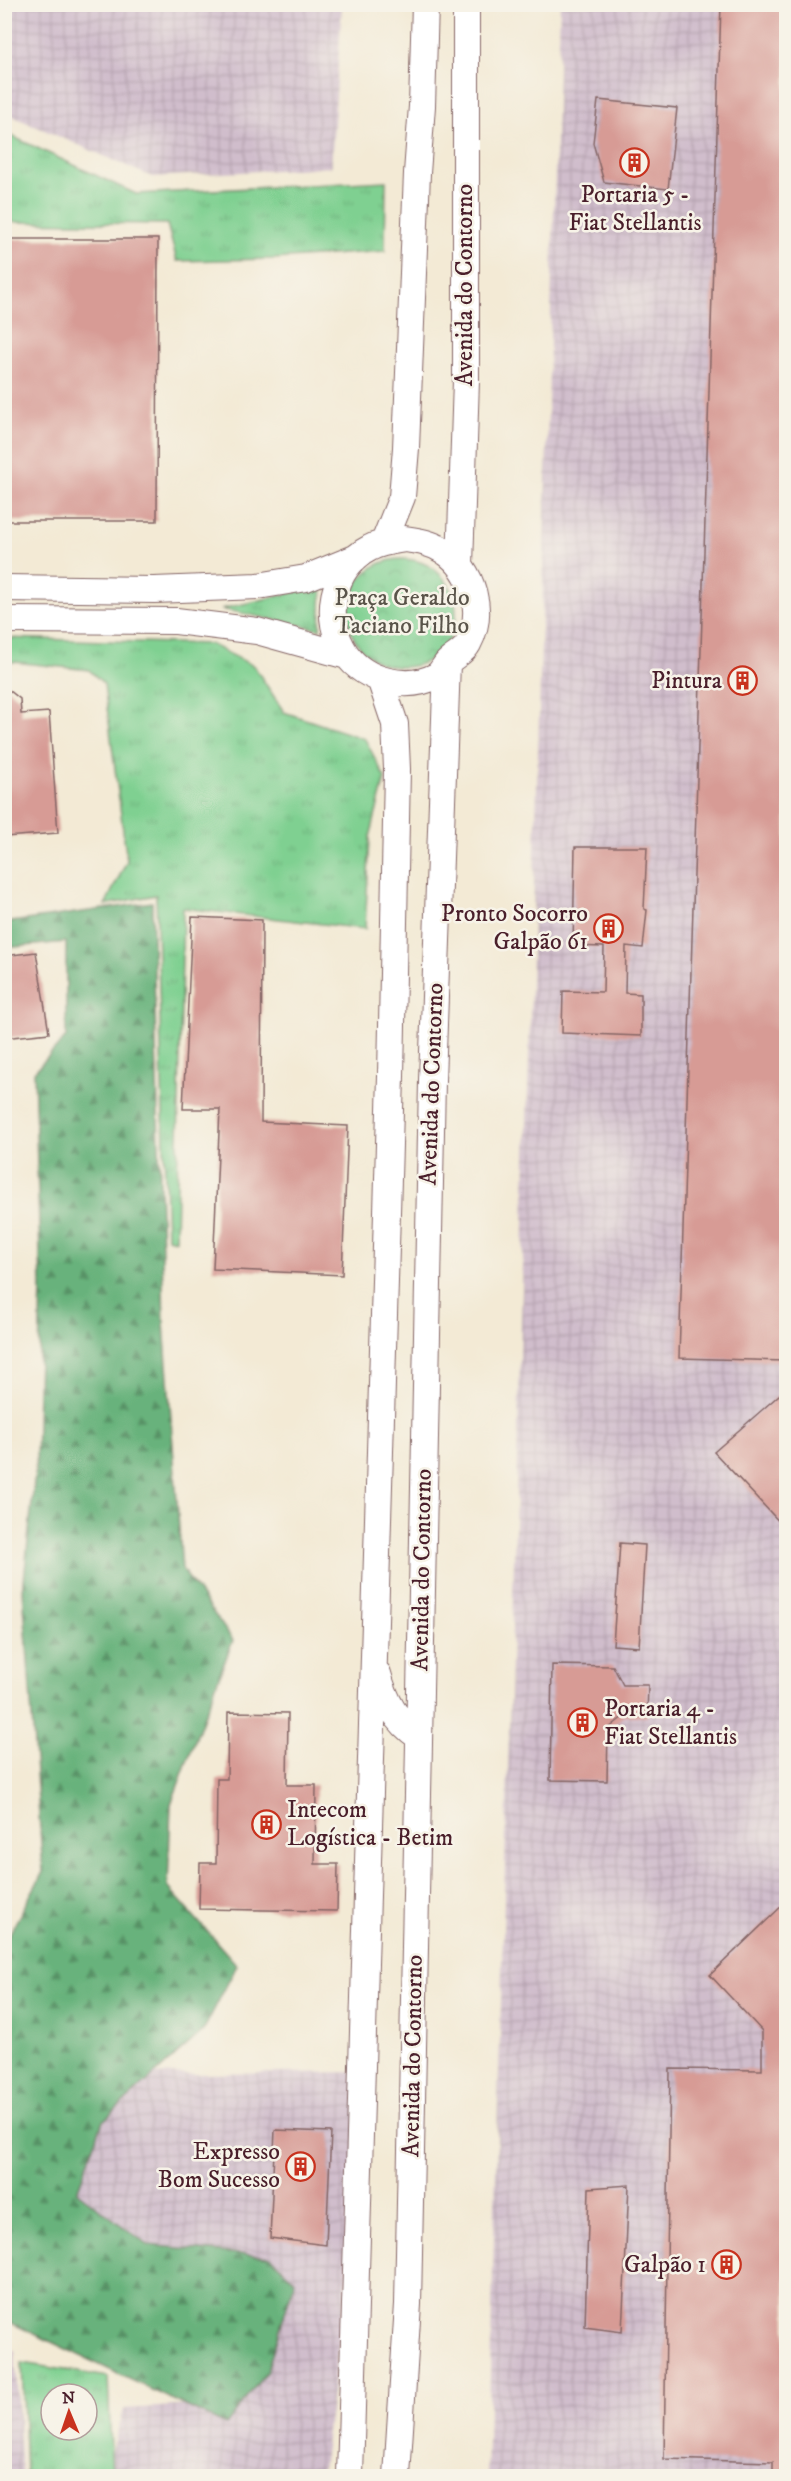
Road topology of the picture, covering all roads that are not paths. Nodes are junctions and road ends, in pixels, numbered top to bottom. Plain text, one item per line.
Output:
1 (424, 4) edge
2 (466, 4) edge
3 (384, 542) junction
4 (355, 558) junction
5 (460, 565) junction
6 (4, 588) edge
7 (4, 620) edge
8 (347, 656) junction
9 (447, 663) junction
10 (380, 680) junction
11 (374, 1659) junction
12 (419, 1737) junction
13 (350, 2476) edge
14 (397, 2476) edge

1 - 3 street, Avenida do Contorno
2 - 5 street, Avenida do Contorno
3 - 4 street
3 - 5 street
4 - 6 street
4 - 8 street
5 - 9 street
7 - 8 street
8 - 10 street
9 - 10 street
9 - 12 street, Avenida do Contorno
10 - 11 street, Avenida do Contorno
11 - 12 street
11 - 13 street, Avenida do Contorno
12 - 14 street, Avenida do Contorno

